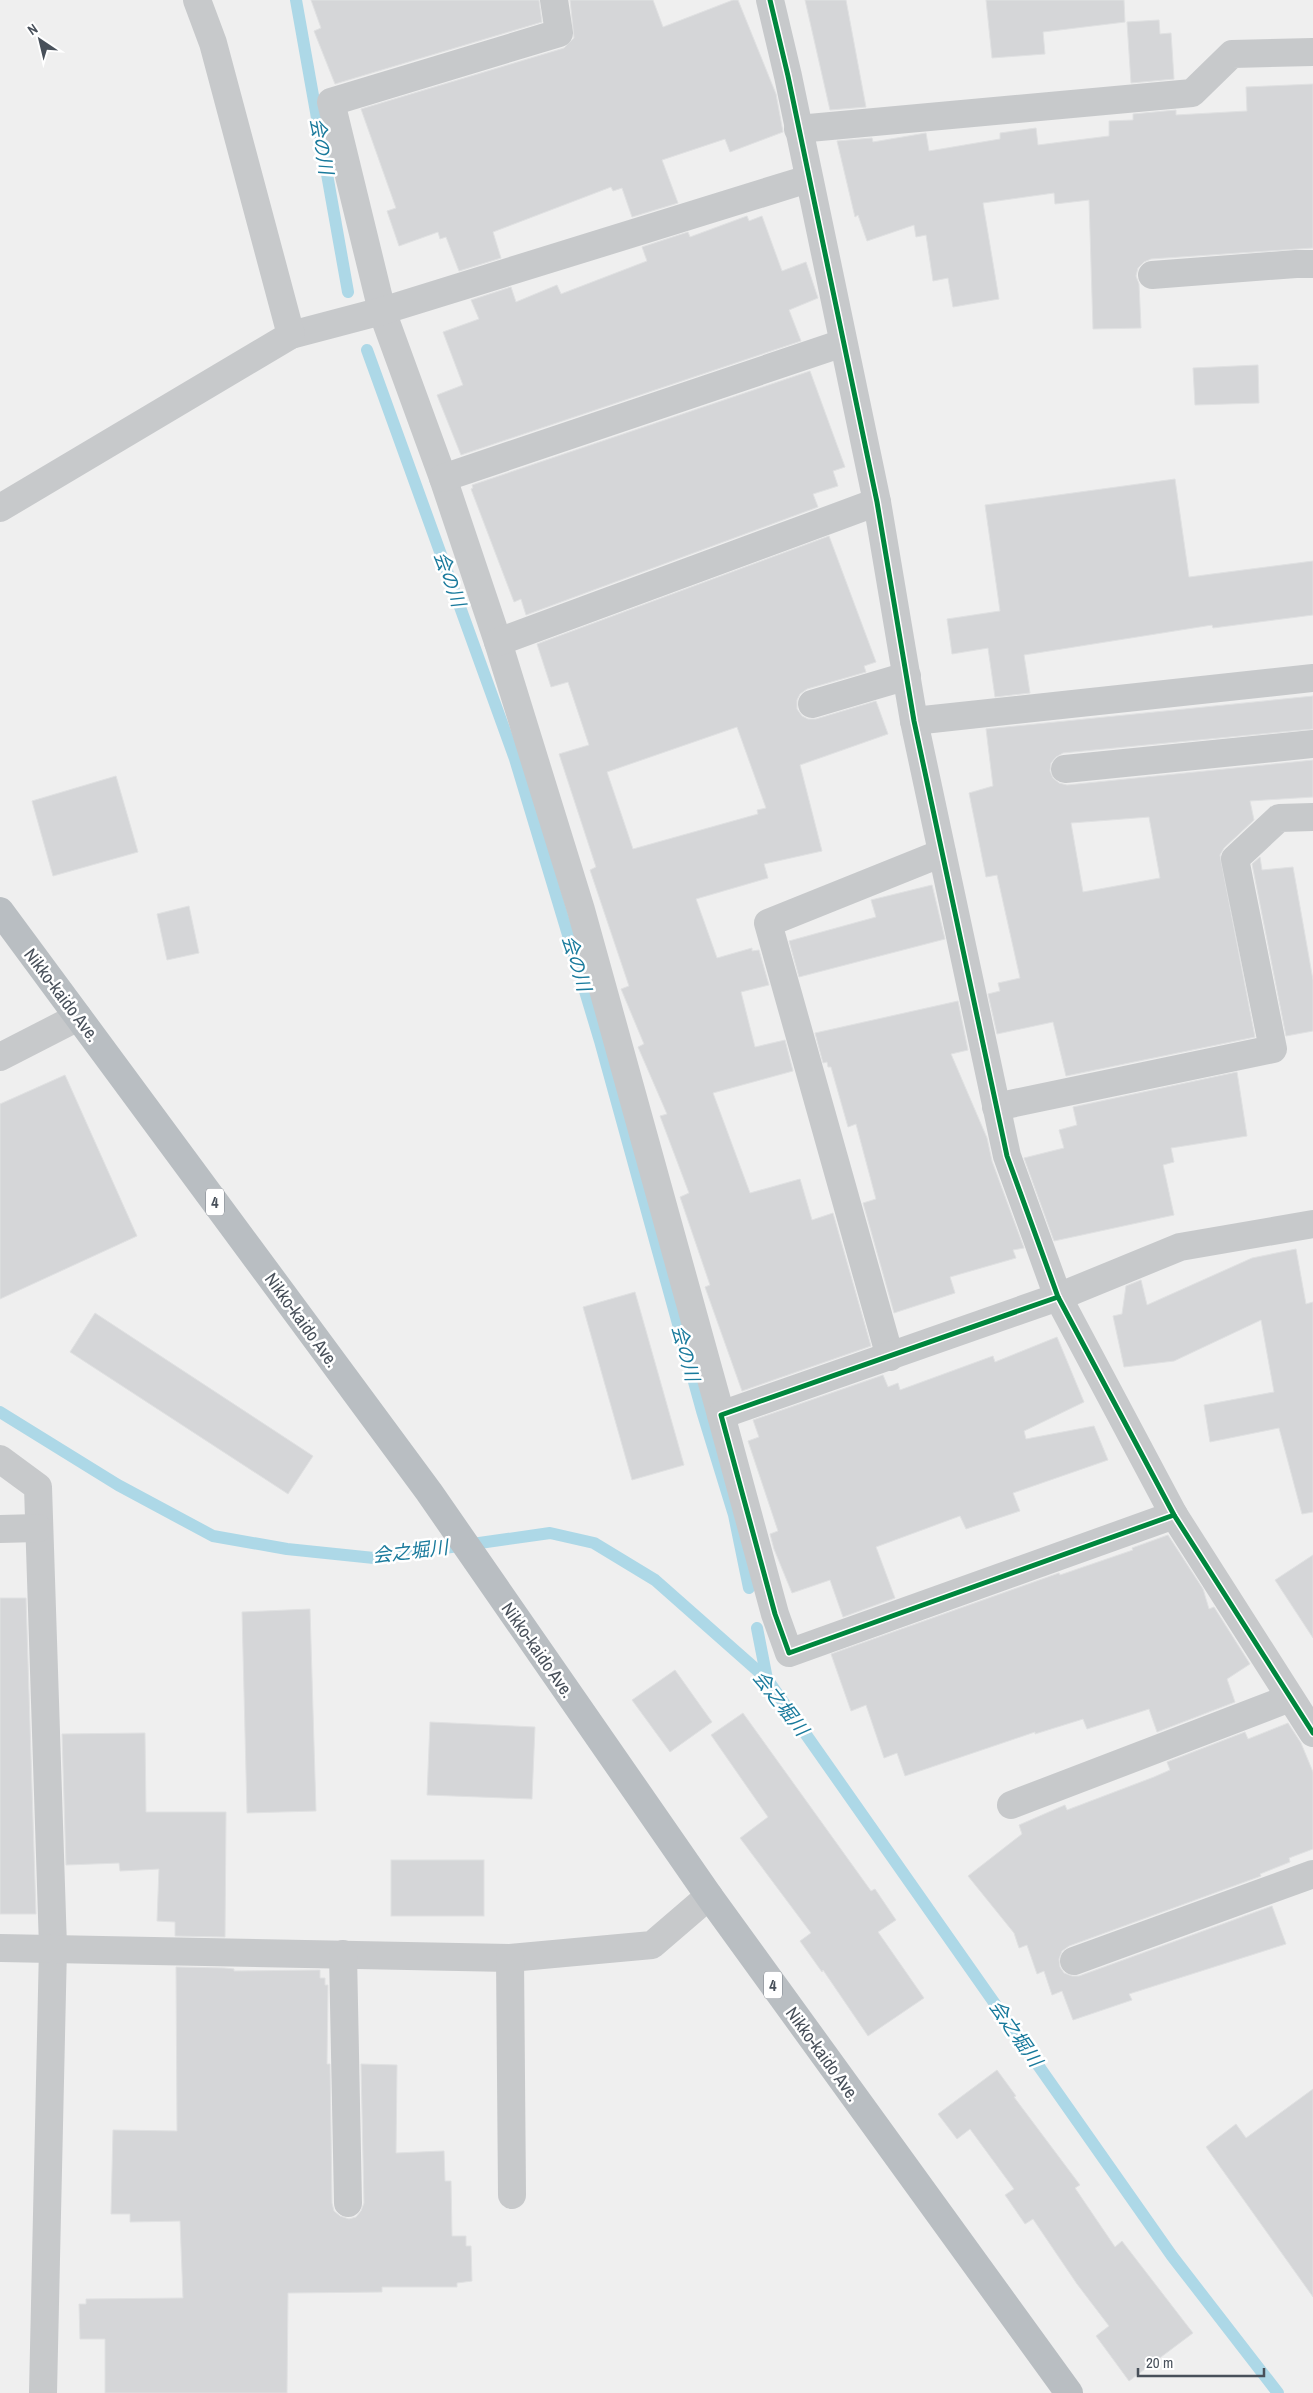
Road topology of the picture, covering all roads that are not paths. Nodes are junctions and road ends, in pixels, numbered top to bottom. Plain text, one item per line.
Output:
1 (198, 0) edge
2 (554, 0) edge
3 (770, 0) edge
4 (1313, 52) edge
5 (798, 129) junction
6 (808, 179) junction
7 (1313, 264) edge
8 (1152, 274) dead end
9 (375, 313) junction
10 (298, 333) junction
11 (843, 343) junction
12 (443, 478) junction
13 (877, 502) junction
14 (0, 508) edge
15 (498, 642) junction
16 (906, 676) junction
17 (1313, 678) edge
18 (812, 704) dead end
19 (914, 720) junction
20 (1313, 744) edge
21 (1065, 769) dead end
22 (1313, 817) edge
23 (942, 853) junction
24 (0, 911) edge
25 (78, 1017) junction
26 (0, 1057) edge
27 (996, 1107) junction
28 (1313, 1224) edge
29 (1058, 1298) junction
30 (890, 1357) junction
31 (721, 1415) junction
32 (0, 1459) edge
33 (1174, 1515) junction
34 (38, 1528) junction
35 (0, 1529) edge
36 (1290, 1698) junction
37 (1313, 1733) edge
38 (1011, 1805) dead end
39 (1313, 1874) edge
40 (709, 1896) junction
41 (53, 1947) junction
42 (0, 1948) edge
43 (343, 1954) junction
44 (510, 1958) junction
45 (1074, 1961) dead end
46 (512, 2195) dead end
47 (348, 2203) dead end
48 (42, 2393) edge
49 (1069, 2393) edge

1 - 10 street
2 - 9 street
3 - 5 street
4 - 5 street
5 - 6 street
6 - 9 street
6 - 11 street
7 - 8 street
9 - 10 street
9 - 12 street
10 - 14 street
11 - 12 street
11 - 13 street
12 - 15 street
13 - 15 street
13 - 16 street
15 - 31 street
16 - 18 street
16 - 19 street
17 - 19 street
19 - 23 street
20 - 21 street
22 - 27 street
23 - 27 street
23 - 30 street
24 - 25 highway, Nikko-kaido Ave. / 4
25 - 26 street
25 - 40 highway, Nikko-kaido Ave. / 4
27 - 29 street
28 - 29 street
29 - 30 street
29 - 33 street
30 - 31 street
31 - 33 street
32 - 34 street
33 - 36 street
34 - 35 street
34 - 41 street
36 - 37 street
36 - 38 street
39 - 45 street
40 - 44 street
40 - 49 highway, Nikko-kaido Ave. / 4
41 - 42 street
41 - 43 street
41 - 48 street
43 - 44 street
43 - 47 street
44 - 46 street

